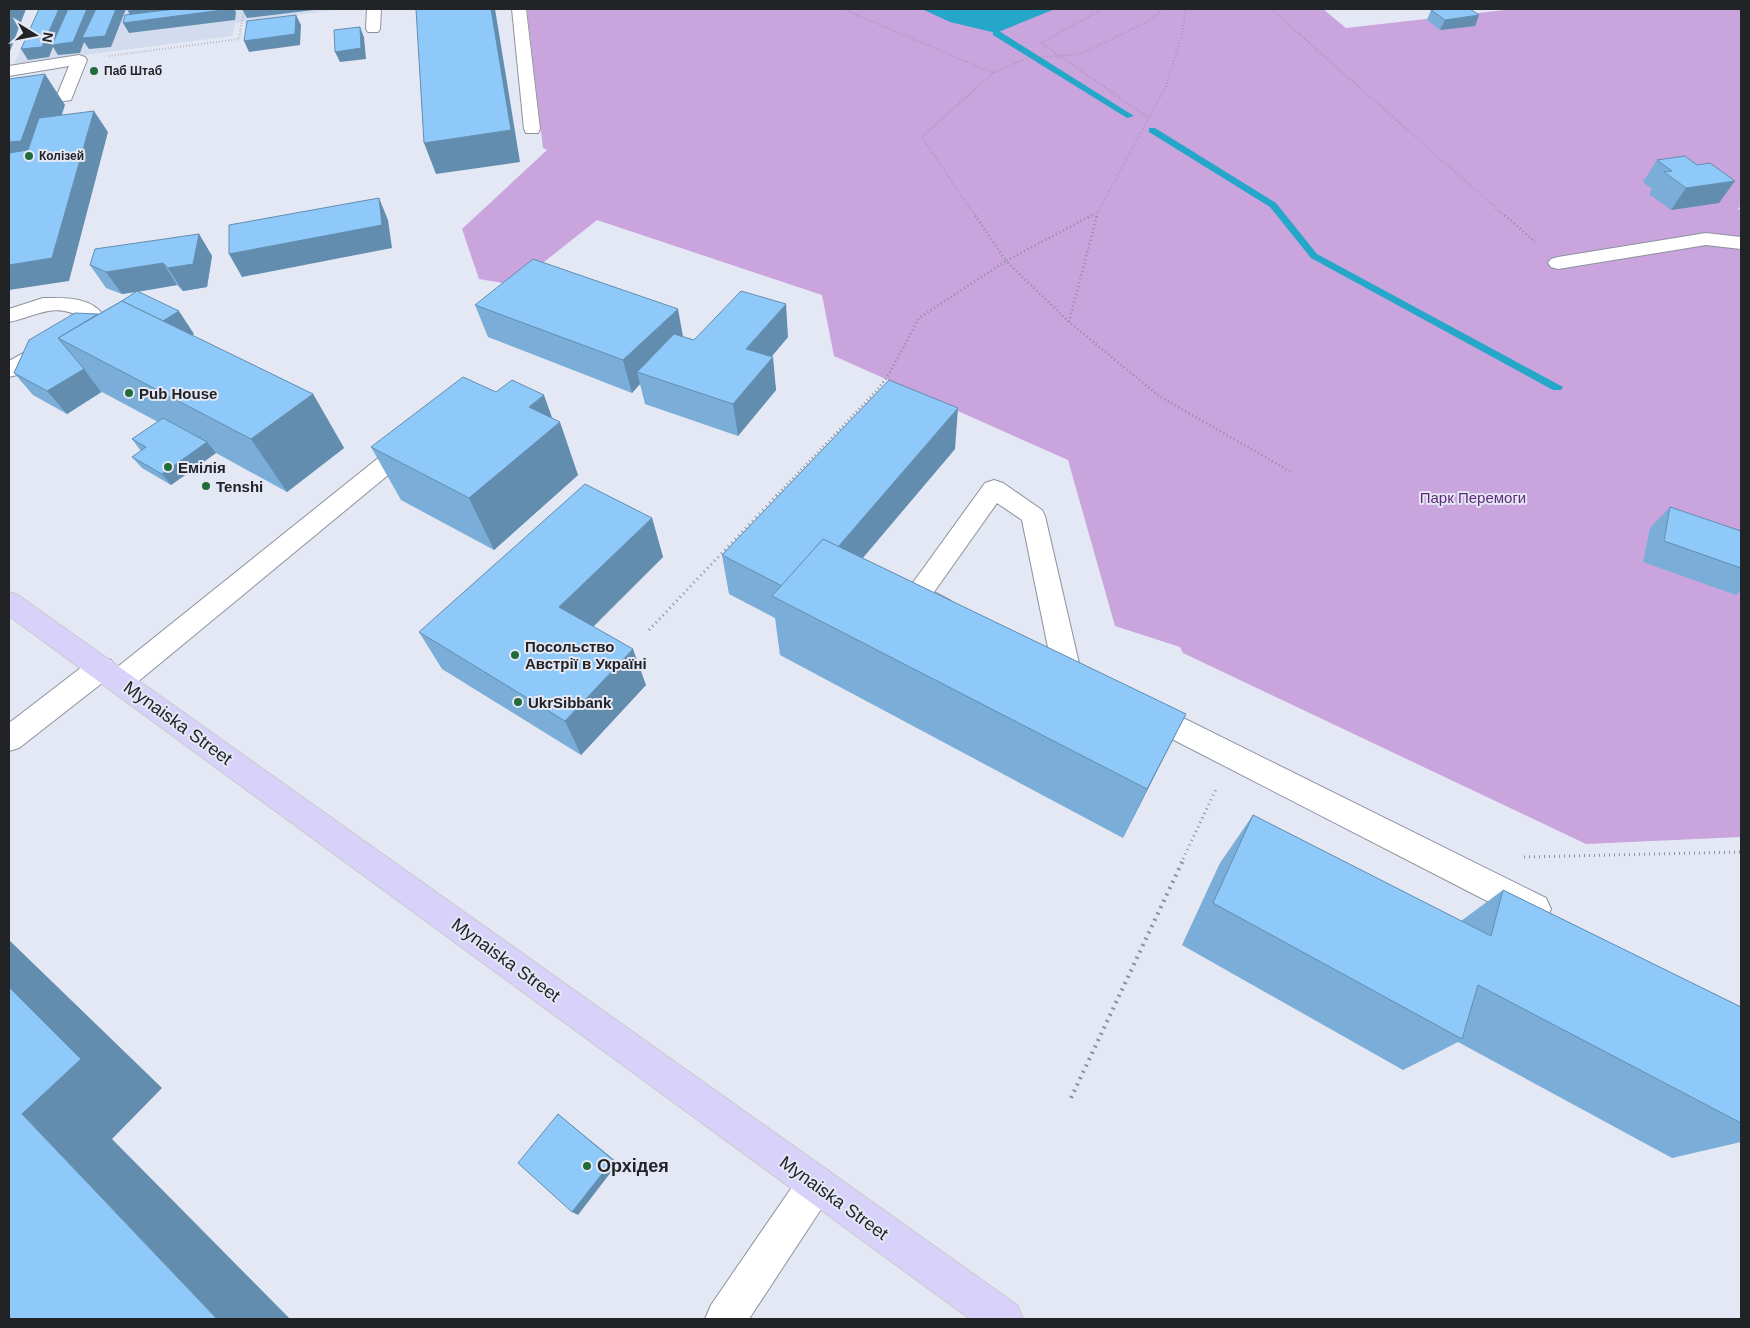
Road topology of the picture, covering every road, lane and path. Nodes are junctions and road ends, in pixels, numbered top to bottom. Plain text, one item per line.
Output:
1 (244, 9) edge
2 (374, 9) edge
3 (518, 9) edge
4 (843, 9) edge
5 (1102, 9) edge
6 (1164, 9) edge
7 (1186, 9) edge
8 (1271, 9) edge
9 (373, 29) dead end
10 (1058, 55) junction
11 (79, 60) junction
12 (9, 71) edge
13 (993, 73) junction
14 (9, 104) edge
15 (1149, 118) junction
16 (532, 129) dead end
17 (1098, 212) junction
18 (1741, 244) edge
19 (1006, 261) junction
20 (1558, 263) joint
21 (9, 316) edge
22 (1069, 322) junction
23 (9, 370) edge
24 (385, 465) edge
25 (1291, 472) dead end
26 (9, 602) edge
27 (961, 617) edge
28 (649, 630) dead end
29 (110, 674) junction
30 (9, 739) edge
31 (1232, 755) junction
32 (1741, 852) edge
33 (1514, 857) dead end
34 (1559, 922) edge
35 (1071, 1098) dead end
36 (816, 1184) junction
37 (725, 1319) edge
38 (1003, 1319) edge

1 - 11 path
2 - 9 street
3 - 16 street
4 - 13 path
5 - 10 path
6 - 10 path
7 - 15 path
8 - 20 path
10 - 13 path
10 - 15 path
11 - 12 street
11 - 14 street
13 - 19 path
15 - 17 path
17 - 19 path
17 - 22 path
18 - 20 street
19 - 22 path
19 - 28 path
21 - 23 street
22 - 25 path
24 - 29 street
26 - 29 main road, Mynaiska Street
27 - 31 street
29 - 30 street
29 - 36 main road, Mynaiska Street
31 - 34 street
31 - 35 path
32 - 33 path
36 - 37 street
36 - 38 main road, Mynaiska Street

